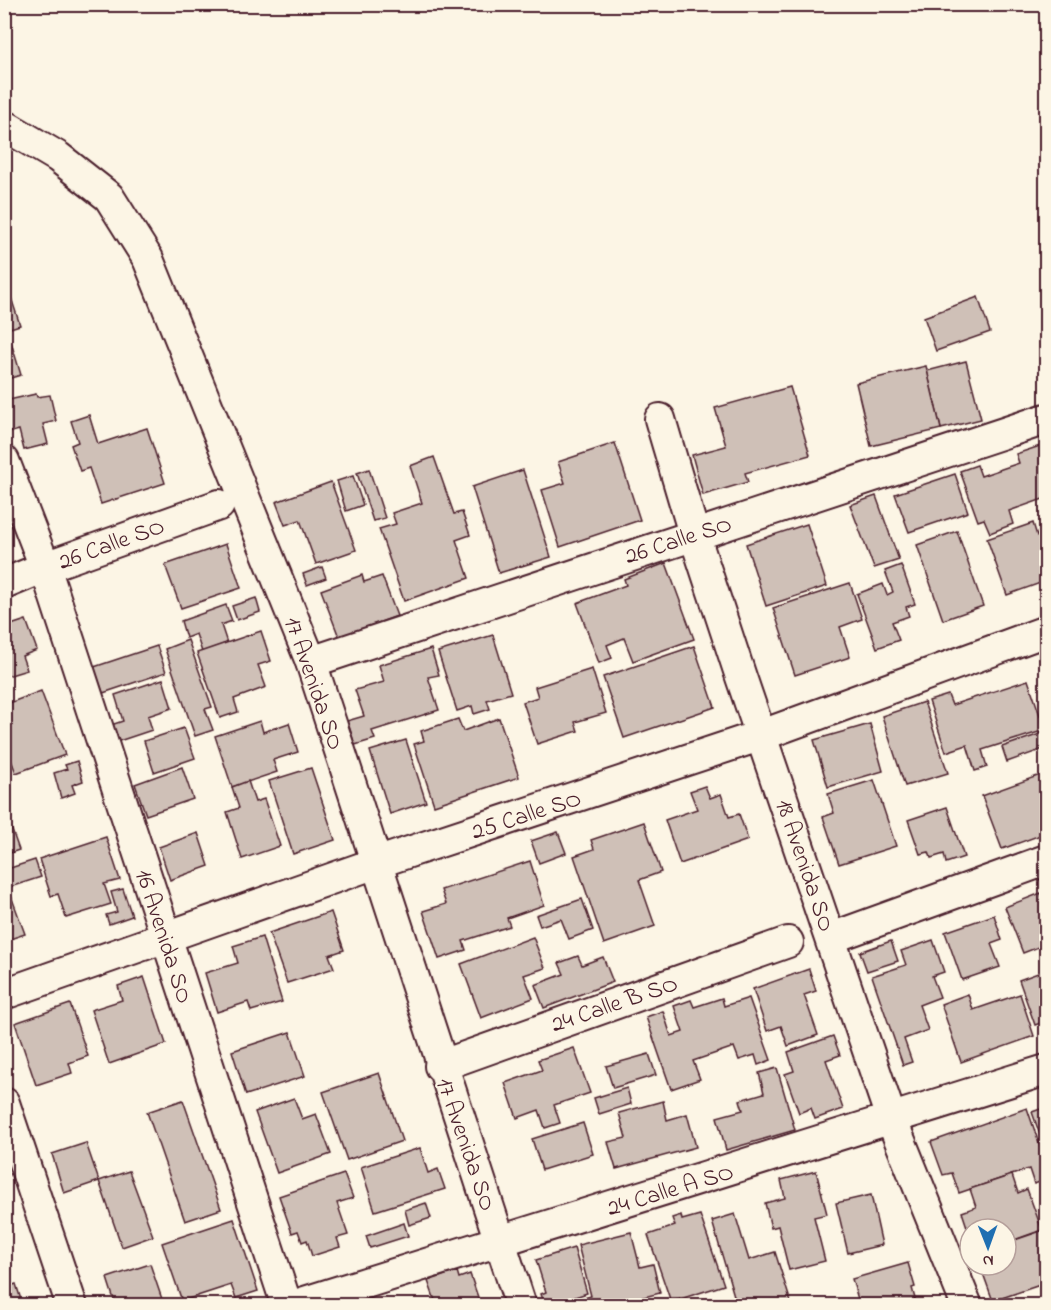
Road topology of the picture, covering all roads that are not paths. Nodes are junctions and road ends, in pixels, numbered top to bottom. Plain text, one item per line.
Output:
1 (4, 125) edge
2 (660, 419) dead end
3 (1047, 419) edge
4 (4, 461) edge
5 (219, 505) dead end
6 (694, 534) junction
7 (45, 567) junction
8 (4, 584) edge
9 (1047, 631) edge
10 (311, 662) junction
11 (762, 735) junction
12 (1047, 860) edge
13 (376, 864) junction
14 (165, 938) junction
15 (831, 938) junction
16 (788, 942) dead end
17 (4, 994) edge
18 (441, 1065) junction
19 (1047, 1071) edge
20 (4, 1103) edge
21 (892, 1120) junction
22 (501, 1241) junction
23 (72, 1305) edge
24 (287, 1305) edge
25 (292, 1305) edge
26 (521, 1305) edge
27 (967, 1305) edge

1 - 10 street, 17 Avenida SO
2 - 6 street, 18 Avenida SO
3 - 6 street, 26 Calle SO
4 - 7 street, 16 Avenida SO
5 - 7 street, 26 Calle SO
6 - 10 street, 26 Calle SO
6 - 11 street, 18 Avenida SO
7 - 8 street, 26 Calle SO
7 - 14 street, 16 Avenida SO
9 - 11 street, 25 Calle SO
10 - 13 street, 17 Avenida SO
11 - 13 street, 25 Calle SO
11 - 15 street, 18 Avenida SO
12 - 15 street
13 - 14 street, 25 Calle SO
13 - 18 street, 17 Avenida SO
14 - 17 street, 25 Calle SO
14 - 24 street, 16 Avenida SO
15 - 21 street, 18 Avenida SO
16 - 18 street, 24 Calle B SO
18 - 22 street, 17 Avenida SO
19 - 21 street, 24 Calle A SO
20 - 23 street
21 - 22 street, 24 Calle A SO
21 - 27 street, 18 Avenida SO
22 - 25 street, 24 Calle A SO
22 - 26 street, 17 Avenida SO

